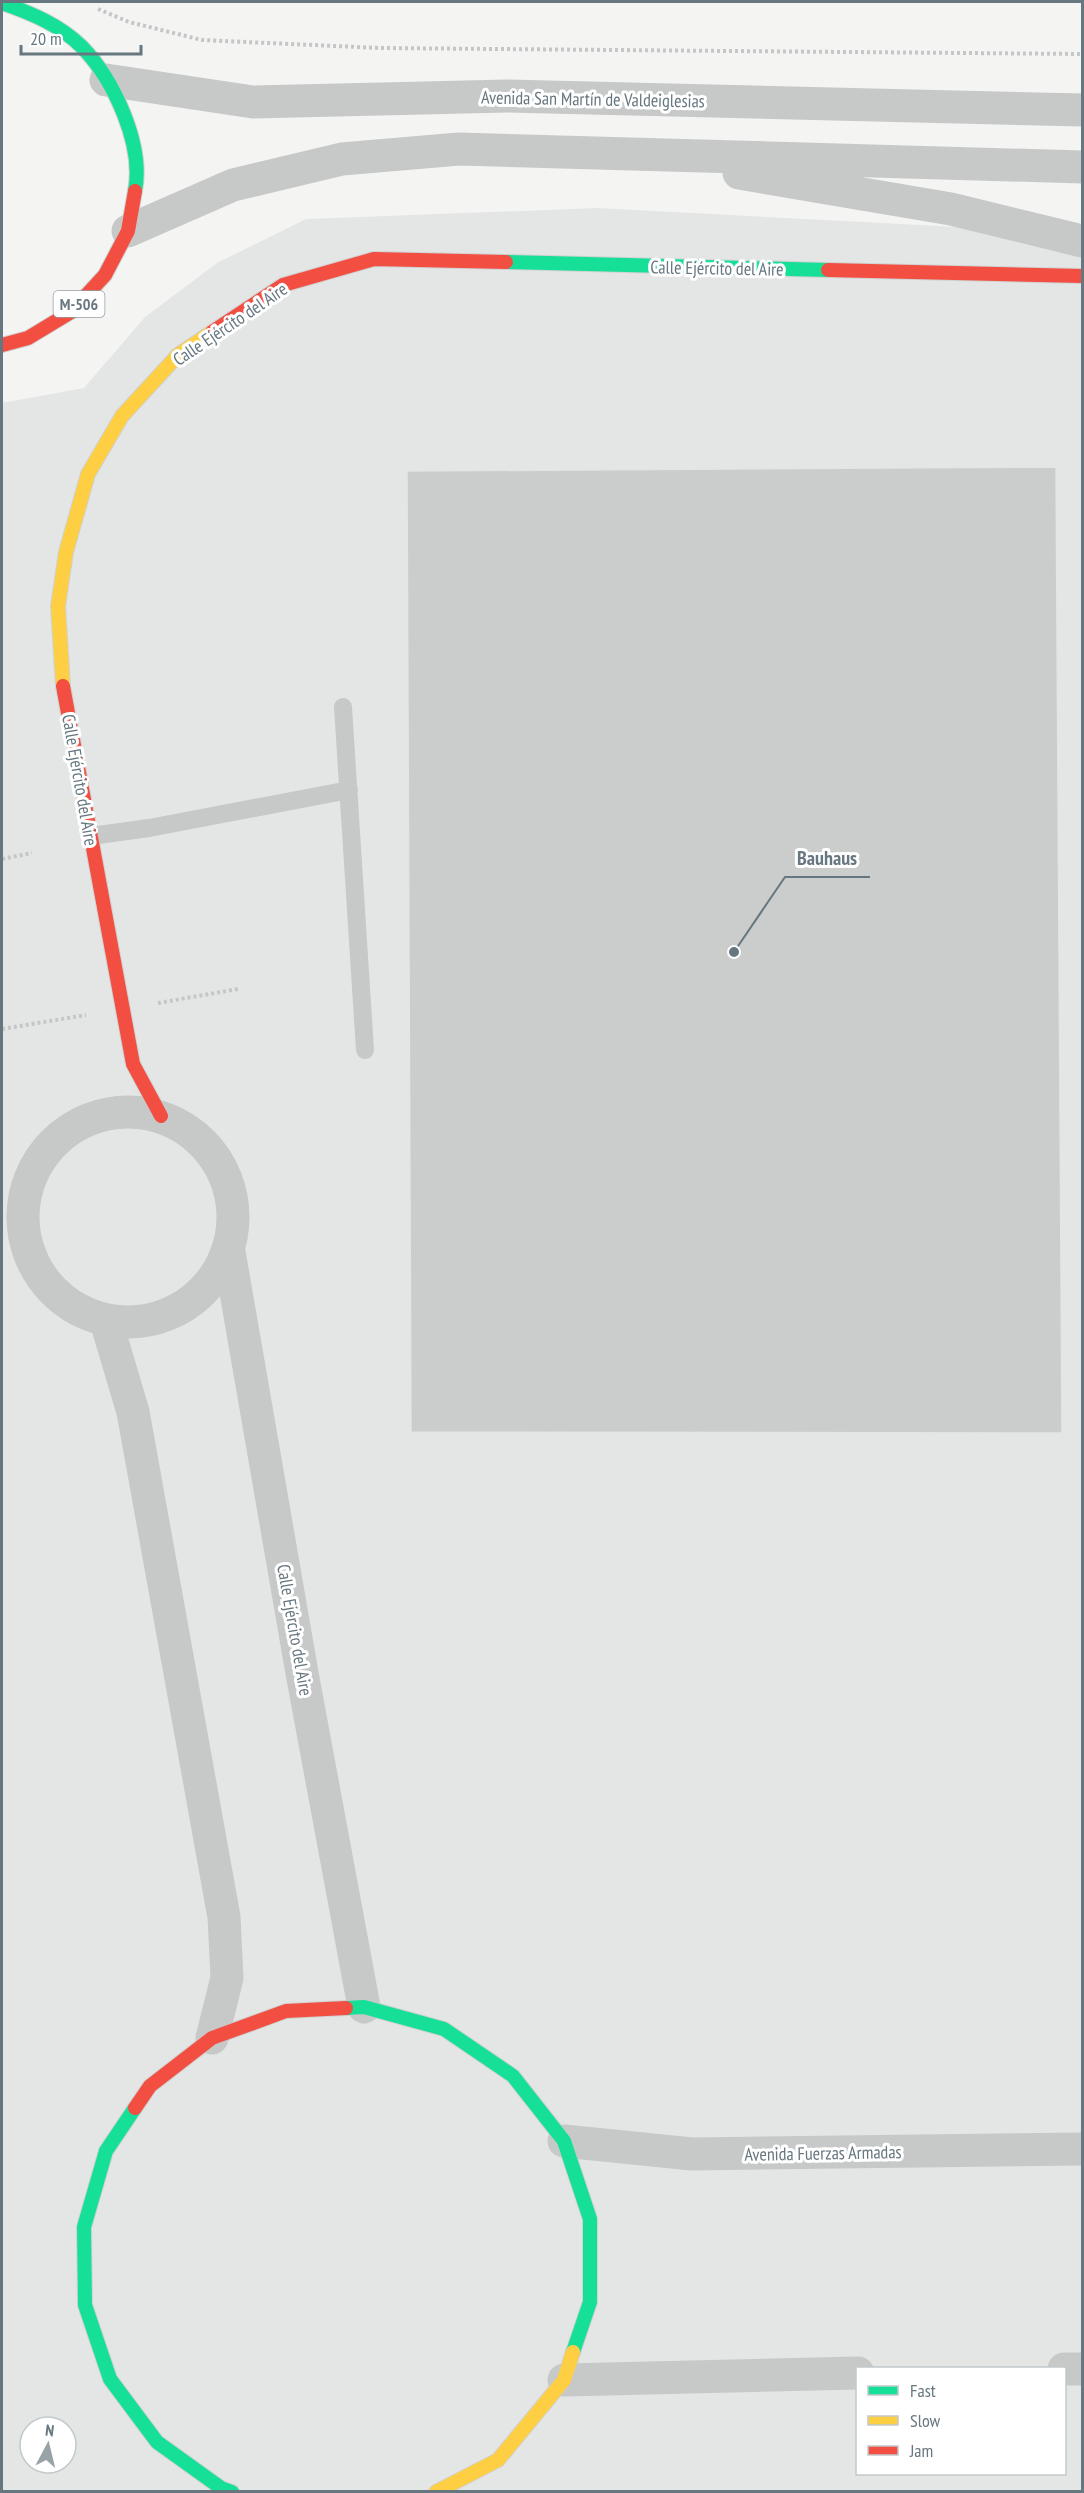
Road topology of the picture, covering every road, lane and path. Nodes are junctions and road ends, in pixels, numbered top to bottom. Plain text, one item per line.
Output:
1 (2, 3) edge
2 (89, 6) dead end
3 (1083, 54) edge
4 (106, 80) junction
5 (1083, 110) edge
6 (616, 153) junction
7 (1083, 167) edge
8 (128, 231) junction
9 (1083, 241) edge
10 (1083, 276) edge
11 (2, 345) edge
12 (343, 707) dead end
13 (349, 790) junction
14 (91, 836) junction
15 (32, 853) dead end
16 (2, 859) edge
17 (365, 1050) dead end
18 (161, 1116) junction
19 (230, 1252) junction
20 (106, 1321) junction
21 (364, 2007) junction
22 (212, 2038) junction
23 (564, 2141) junction
24 (1083, 2149) edge
25 (1066, 2369) edge
26 (1083, 2369) edge
27 (856, 2373) edge
28 (564, 2380) junction
29 (232, 2492) edge
30 (436, 2492) edge

1 - 4 street, M-506
2 - 3 path
4 - 5 street, Avenida San Martín de Valdeiglesias
4 - 8 street, M-506
6 - 7 street
6 - 8 street
6 - 9 street
8 - 11 street, M-506
10 - 14 street, Calle Ejército del Aire
12 - 13 lane
13 - 14 lane
13 - 17 lane
14 - 18 street, Calle Ejército del Aire
15 - 16 path
18 - 19 street
18 - 20 street
19 - 20 street
19 - 21 street, Calle Ejército del Aire
20 - 22 street
21 - 22 street
21 - 23 street
22 - 29 street
23 - 24 street, Avenida Fuerzas Armadas
23 - 28 street
25 - 26 street
27 - 28 street
28 - 30 street

